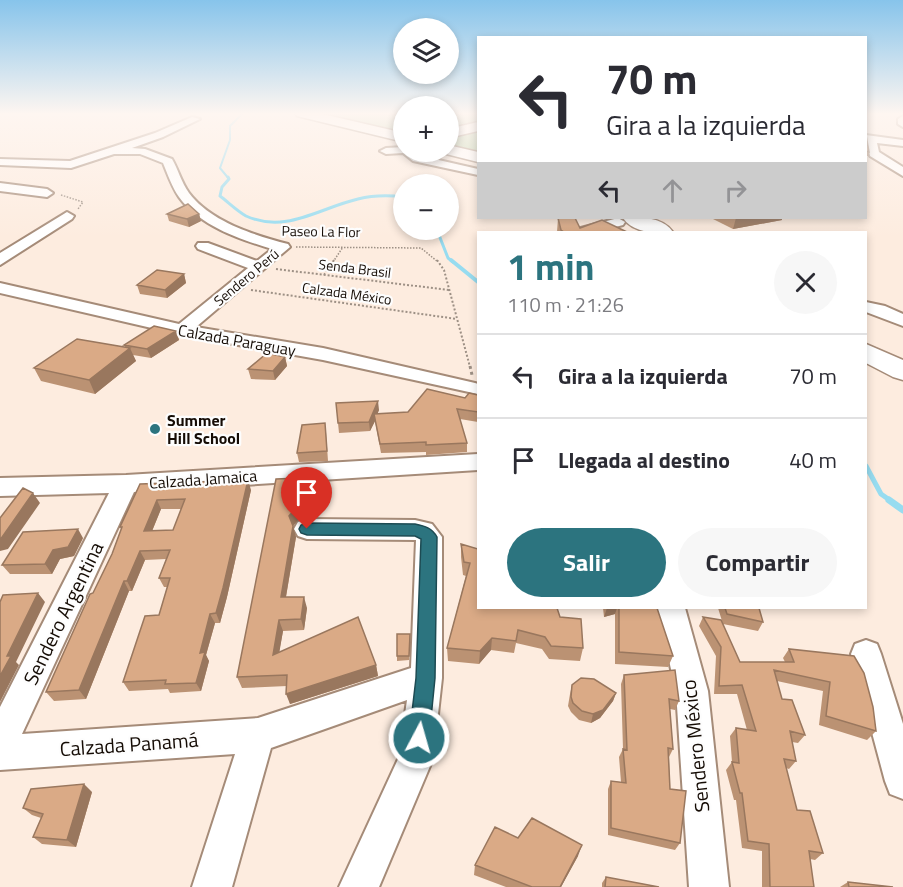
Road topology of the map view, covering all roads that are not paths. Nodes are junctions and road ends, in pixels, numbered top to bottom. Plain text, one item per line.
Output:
1 (57, 154) edge
2 (104, 154) edge
3 (151, 154) edge
4 (875, 154) edge
5 (0, 162) edge
6 (431, 162) edge
7 (54, 166) junction
8 (477, 172) edge
9 (903, 172) edge
10 (0, 187) edge
11 (47, 193) road end
12 (67, 216) road end
13 (619, 219) edge
14 (585, 231) edge
15 (635, 231) edge
16 (660, 231) edge
17 (283, 247) joint
18 (205, 254) dead end
19 (0, 260) edge
20 (259, 267) junction
21 (0, 288) edge
22 (867, 308) edge
23 (903, 321) edge
24 (182, 330) junction
25 (867, 333) edge
26 (903, 351) edge
27 (867, 353) edge
28 (903, 371) edge
29 (475, 389) road end
30 (477, 462) edge
31 (126, 484) junction
32 (0, 487) edge
33 (307, 529) dead end
34 (671, 609) edge
35 (866, 654) dead end
36 (426, 678) junction
37 (258, 735) junction
38 (0, 743) edge
39 (0, 753) edge
40 (903, 781) edge
41 (212, 887) edge
42 (359, 887) edge
43 (709, 887) edge

1 - 7 street
2 - 7 street, Paseo La Flor
3 - 17 street, Paseo La Flor
4 - 9 street
5 - 7 street, Paseo La Flor
6 - 8 street
10 - 11 street
12 - 19 street
13 - 14 street
13 - 15 highway
13 - 16 highway
17 - 20 street, Sendero Perú
18 - 20 street
20 - 24 street, Sendero Perú
21 - 24 street, Calzada Paraguay
22 - 23 street
24 - 29 street, Calzada Paraguay
25 - 26 highway
27 - 28 highway
30 - 31 street, Calzada Jamaica
31 - 32 street, Calzada Jamaica
31 - 38 street, Sendero Argentina
33 - 36 street
34 - 43 street, Sendero México
35 - 40 street
36 - 37 street, Calzada Panamá
36 - 42 street
37 - 39 street, Calzada Panamá
37 - 41 street

